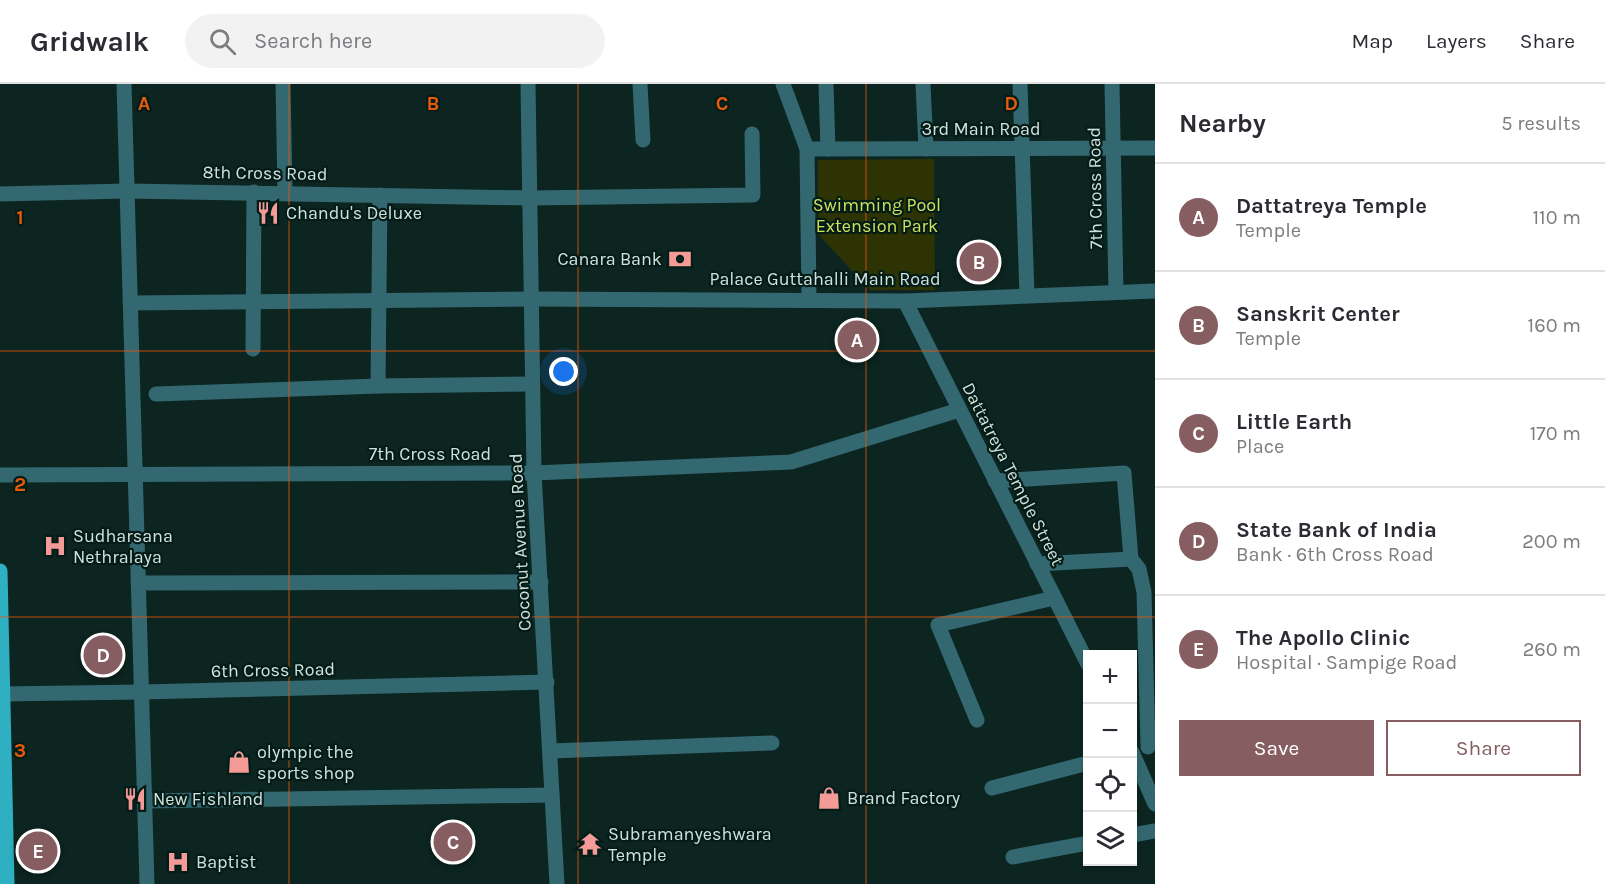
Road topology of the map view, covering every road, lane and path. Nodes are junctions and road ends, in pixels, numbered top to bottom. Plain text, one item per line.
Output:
1 (124, 84) edge
2 (282, 84) edge
3 (528, 84) edge
4 (640, 84) edge
5 (783, 84) edge
6 (826, 84) edge
7 (923, 84) edge
8 (1020, 84) edge
9 (1112, 84) edge
10 (752, 134) dead end
11 (643, 140) dead end
12 (1113, 148) junction
13 (1155, 148) edge
14 (807, 149) junction
15 (828, 149) junction
16 (926, 149) junction
17 (1022, 149) junction
18 (128, 190) junction
19 (254, 192) junction
20 (285, 193) junction
21 (0, 194) edge
22 (380, 195) junction
23 (530, 198) junction
24 (1155, 291) edge
25 (1116, 292) junction
26 (1027, 296) junction
27 (530, 299) junction
28 (809, 299) junction
29 (379, 300) junction
30 (905, 301) junction
31 (253, 302) junction
32 (130, 303) junction
33 (253, 349) dead end
34 (532, 384) junction
35 (378, 386) junction
36 (156, 394) dead end
37 (959, 410) junction
38 (534, 473) junction
39 (135, 474) junction
40 (0, 475) edge
41 (995, 481) junction
42 (1131, 560) junction
43 (1037, 564) junction
44 (0, 571) edge
45 (542, 582) junction
46 (138, 583) junction
47 (1054, 598) junction
48 (1083, 653) edge
49 (547, 682) junction
50 (141, 692) junction
51 (1, 694) edge
52 (977, 720) dead end
53 (772, 743) dead end
54 (1151, 746) edge
55 (550, 751) junction
56 (1135, 758) edge
57 (1083, 764) edge
58 (992, 788) dead end
59 (552, 795) junction
60 (144, 801) junction
61 (1155, 804) edge
62 (1155, 831) edge
63 (1137, 834) edge
64 (1083, 844) edge
65 (1013, 857) dead end
66 (7, 884) edge
67 (147, 884) edge
68 (556, 884) edge

1 - 18 street
2 - 20 street
3 - 23 street, Coconut Avenue Road
4 - 11 street
5 - 14 street
6 - 15 street
7 - 16 street
8 - 17 street
9 - 12 street, 7th Cross Road
10 - 23 street, 8th Cross Road
12 - 13 street, 3rd Main Road
12 - 17 street, 3rd Main Road
12 - 25 street, 7th Cross Road
14 - 15 street, 3rd Main Road
14 - 28 street
15 - 16 street, 3rd Main Road
16 - 17 street, 3rd Main Road
17 - 26 street
18 - 19 street, 8th Cross Road
18 - 21 street, 8th Cross Road
18 - 32 street
19 - 20 street, 8th Cross Road
19 - 31 street
20 - 22 street, 8th Cross Road
22 - 23 street, 8th Cross Road
22 - 29 street
23 - 27 street, Coconut Avenue Road
24 - 25 street, Palace Guttahalli Main Road
25 - 26 street, Palace Guttahalli Main Road
26 - 30 street, Palace Guttahalli Main Road
27 - 28 street, Palace Guttahalli Main Road
27 - 29 street, Palace Guttahalli Main Road
27 - 34 street, Coconut Avenue Road
28 - 30 street, Palace Guttahalli Main Road
29 - 31 street, Palace Guttahalli Main Road
29 - 35 street
30 - 37 street, Dattatreya Temple Street
31 - 32 street, Palace Guttahalli Main Road
31 - 33 street
32 - 39 street
34 - 35 street
34 - 38 street, Coconut Avenue Road
35 - 36 street
37 - 38 street, 7th Cross Road
37 - 41 street, Dattatreya Temple Street
38 - 39 street, 7th Cross Road
38 - 45 street, Coconut Avenue Road
39 - 40 street, 7th Cross Road
39 - 46 street
41 - 42 street
41 - 43 street, Dattatreya Temple Street
42 - 43 street
42 - 54 street
43 - 47 street, Dattatreya Temple Street
44 - 51 main road
45 - 46 street
45 - 49 street, Coconut Avenue Road
46 - 50 street
47 - 48 street, Dattatreya Temple Street
47 - 52 street
49 - 50 street, 6th Cross Road
49 - 55 street, Coconut Avenue Road
50 - 51 street, 6th Cross Road
50 - 60 street
51 - 66 main road
53 - 55 street
55 - 59 street, Coconut Avenue Road
56 - 61 street
57 - 58 street
59 - 60 street
59 - 68 street, Coconut Avenue Road
60 - 67 street
62 - 63 street
64 - 65 street

